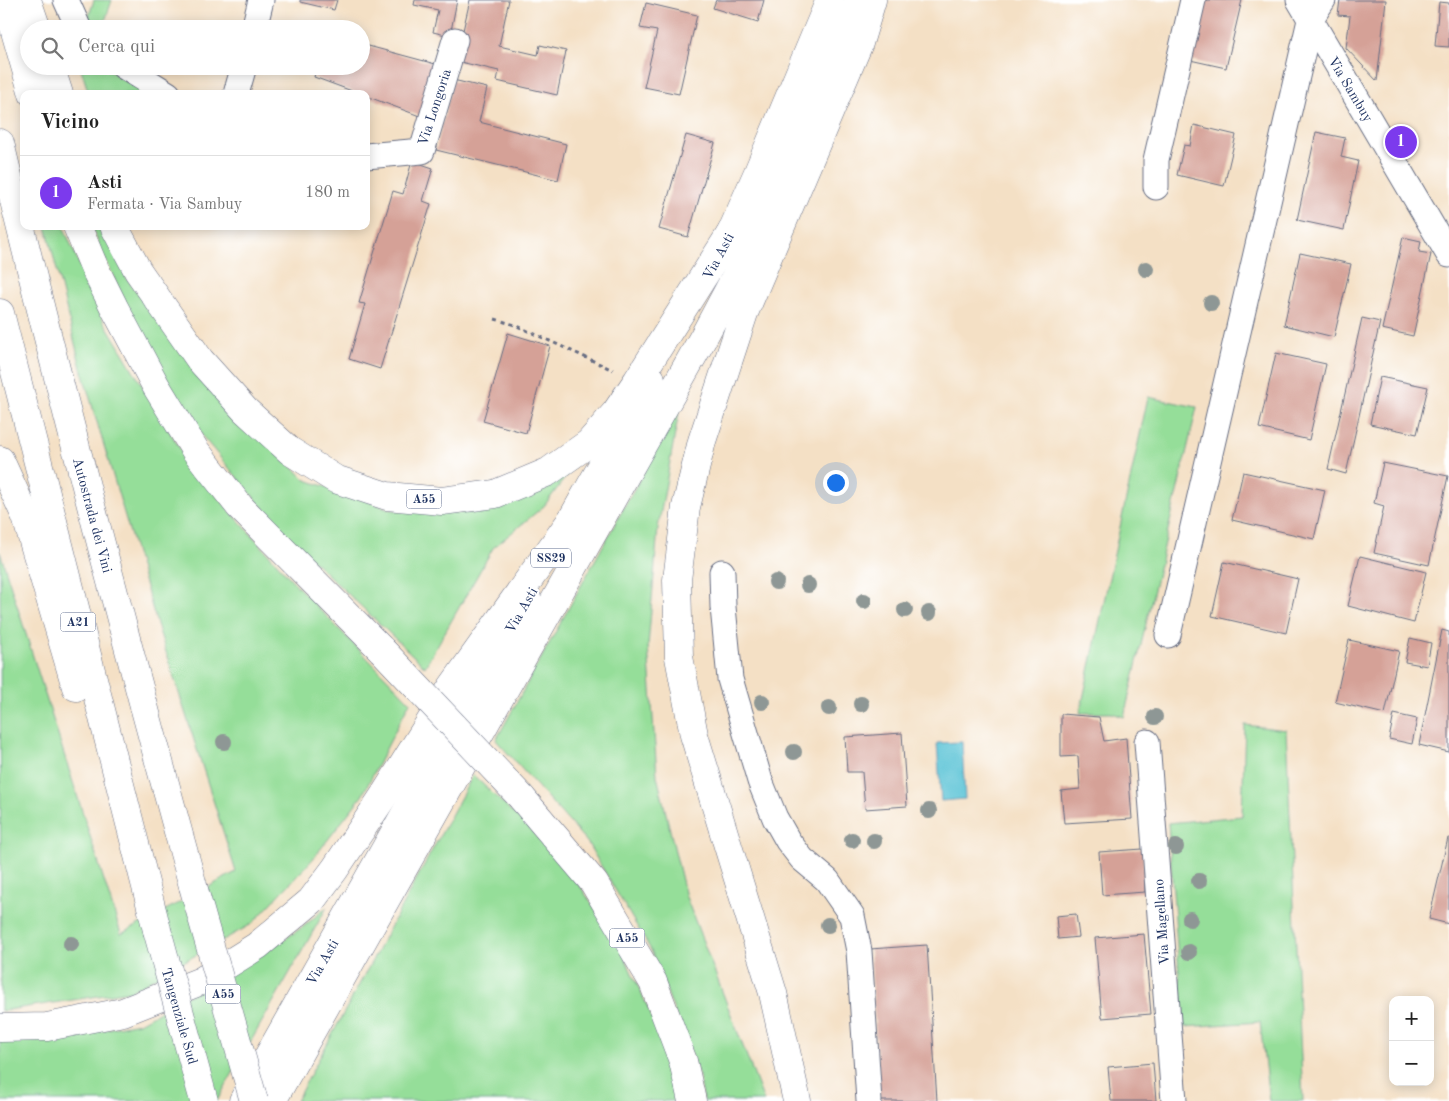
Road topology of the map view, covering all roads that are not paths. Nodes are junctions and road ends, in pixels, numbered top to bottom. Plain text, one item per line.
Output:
1 (6, 0) edge
2 (26, 0) edge
3 (66, 0) edge
4 (261, 0) edge
5 (830, 0) edge
6 (858, 0) edge
7 (872, 0) edge
8 (1193, 0) edge
9 (1311, 7) edge
10 (34, 20) edge
11 (75, 20) edge
12 (256, 20) edge
13 (455, 40) dead end
14 (20, 49) edge
15 (28, 75) edge
16 (53, 75) edge
17 (137, 75) edge
18 (241, 75) edge
19 (32, 90) edge
20 (58, 90) edge
21 (162, 90) edge
22 (237, 90) edge
23 (0, 143) edge
24 (370, 156) edge
25 (1156, 187) dead end
26 (20, 225) edge
27 (21, 230) edge
28 (79, 230) edge
29 (116, 230) edge
30 (731, 233) junction
31 (1449, 255) edge
32 (0, 313) edge
33 (0, 460) edge
34 (575, 515) junction
35 (722, 572) dead end
36 (1168, 635) dead end
37 (1147, 742) dead end
38 (157, 930) junction
39 (0, 1028) edge
40 (204, 1101) edge
41 (243, 1101) edge
42 (254, 1101) edge
43 (272, 1101) edge
44 (692, 1101) edge
45 (797, 1101) edge
46 (869, 1101) edge
47 (1174, 1101) edge

1 - 14 main road
2 - 10 main road
3 - 11 street
4 - 12 street
5 - 30 main road, Via Asti / SS29
6 - 43 main road, Via Asti / SS29
7 - 45 main road
8 - 25 street
9 - 31 street, Via Sambuy
9 - 36 street
13 - 24 street, Via Longoria
15 - 19 main road
16 - 20 main road
17 - 21 street
18 - 22 street
23 - 26 main road, Autostrada dei Vini / A55, bridge
27 - 42 main road, Autostrada dei Vini / A55, bridge
28 - 44 main road, A55, bridge
29 - 30 main road, A55
30 - 34 main road, Via Asti / SS29
32 - 38 main road, A21
33 - 38 main road
34 - 39 main road, A55
34 - 41 main road, Via Asti / SS29
35 - 46 street
37 - 47 street, Via Magellano
38 - 40 main road, Tangenziale Sud, bridge

